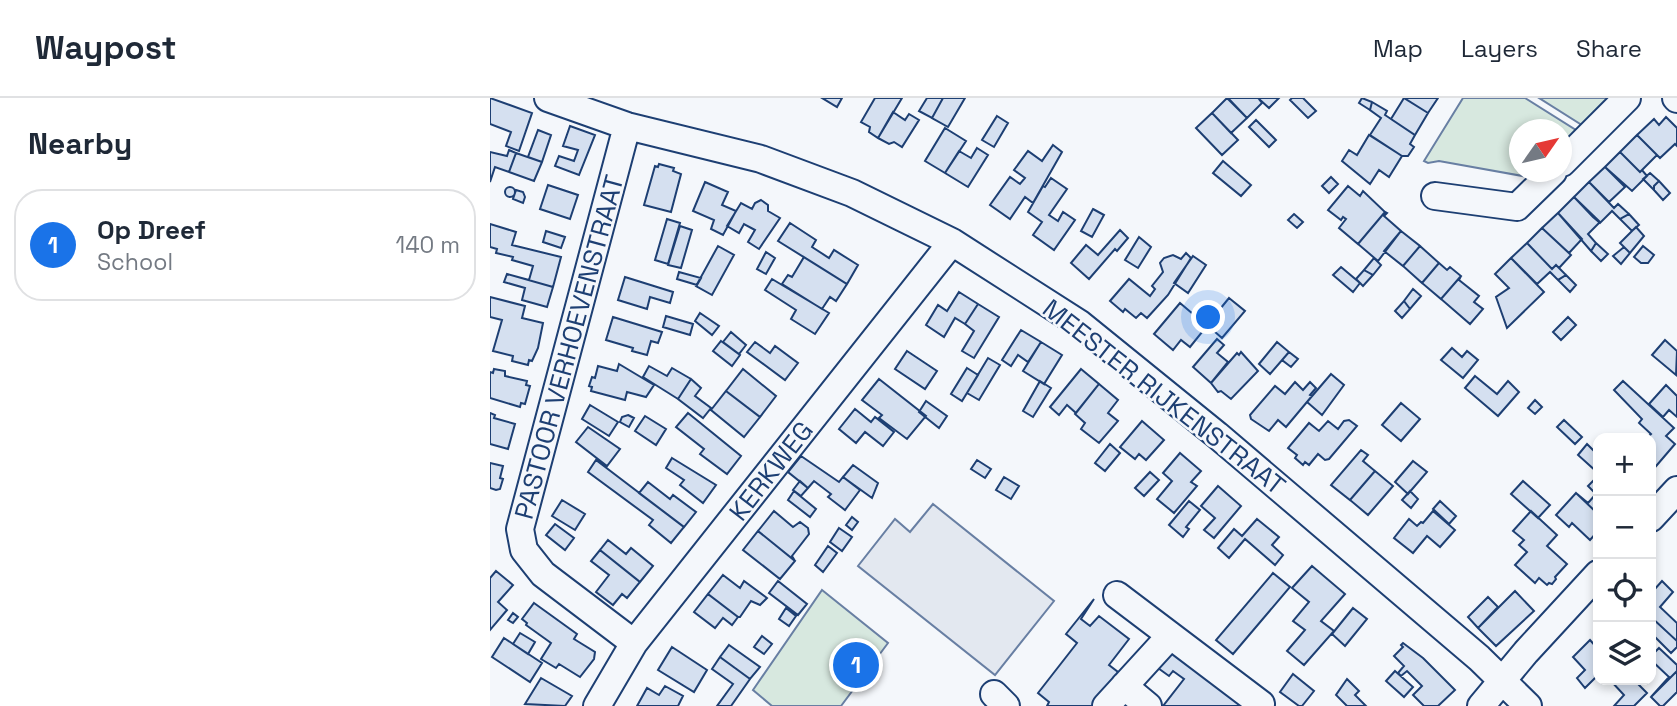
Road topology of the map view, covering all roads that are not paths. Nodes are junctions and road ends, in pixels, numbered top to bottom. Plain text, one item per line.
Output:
1 (548, 98) edge
2 (1627, 98) edge
3 (627, 126) junction
4 (1572, 153) edge
5 (1543, 182) edge
6 (1435, 196) dead end
7 (952, 242) junction
8 (1677, 490) edge
9 (1656, 513) edge
10 (1593, 580) edge
11 (1117, 595) dead end
12 (1170, 636) junction
13 (634, 643) junction
14 (1502, 680) junction
15 (1124, 686) junction
16 (1261, 704) edge
17 (597, 706) edge
18 (1106, 706) edge
19 (1148, 706) edge
20 (1481, 706) edge
21 (1528, 706) edge

1 - 3 street, MEESTER RIJKENSTRAAT
2 - 4 street
3 - 7 street, MEESTER RIJKENSTRAAT
3 - 13 street, PASTOOR VERHOEVENSTRAAT
5 - 6 street
7 - 13 street, KERKWEG
7 - 14 street, MEESTER RIJKENSTRAAT
8 - 9 street
10 - 14 street
11 - 12 street
12 - 15 street
12 - 16 street
13 - 17 street, KERKWEG
14 - 20 street
14 - 21 street, MEESTER RIJKENSTRAAT
15 - 18 street
15 - 19 street

